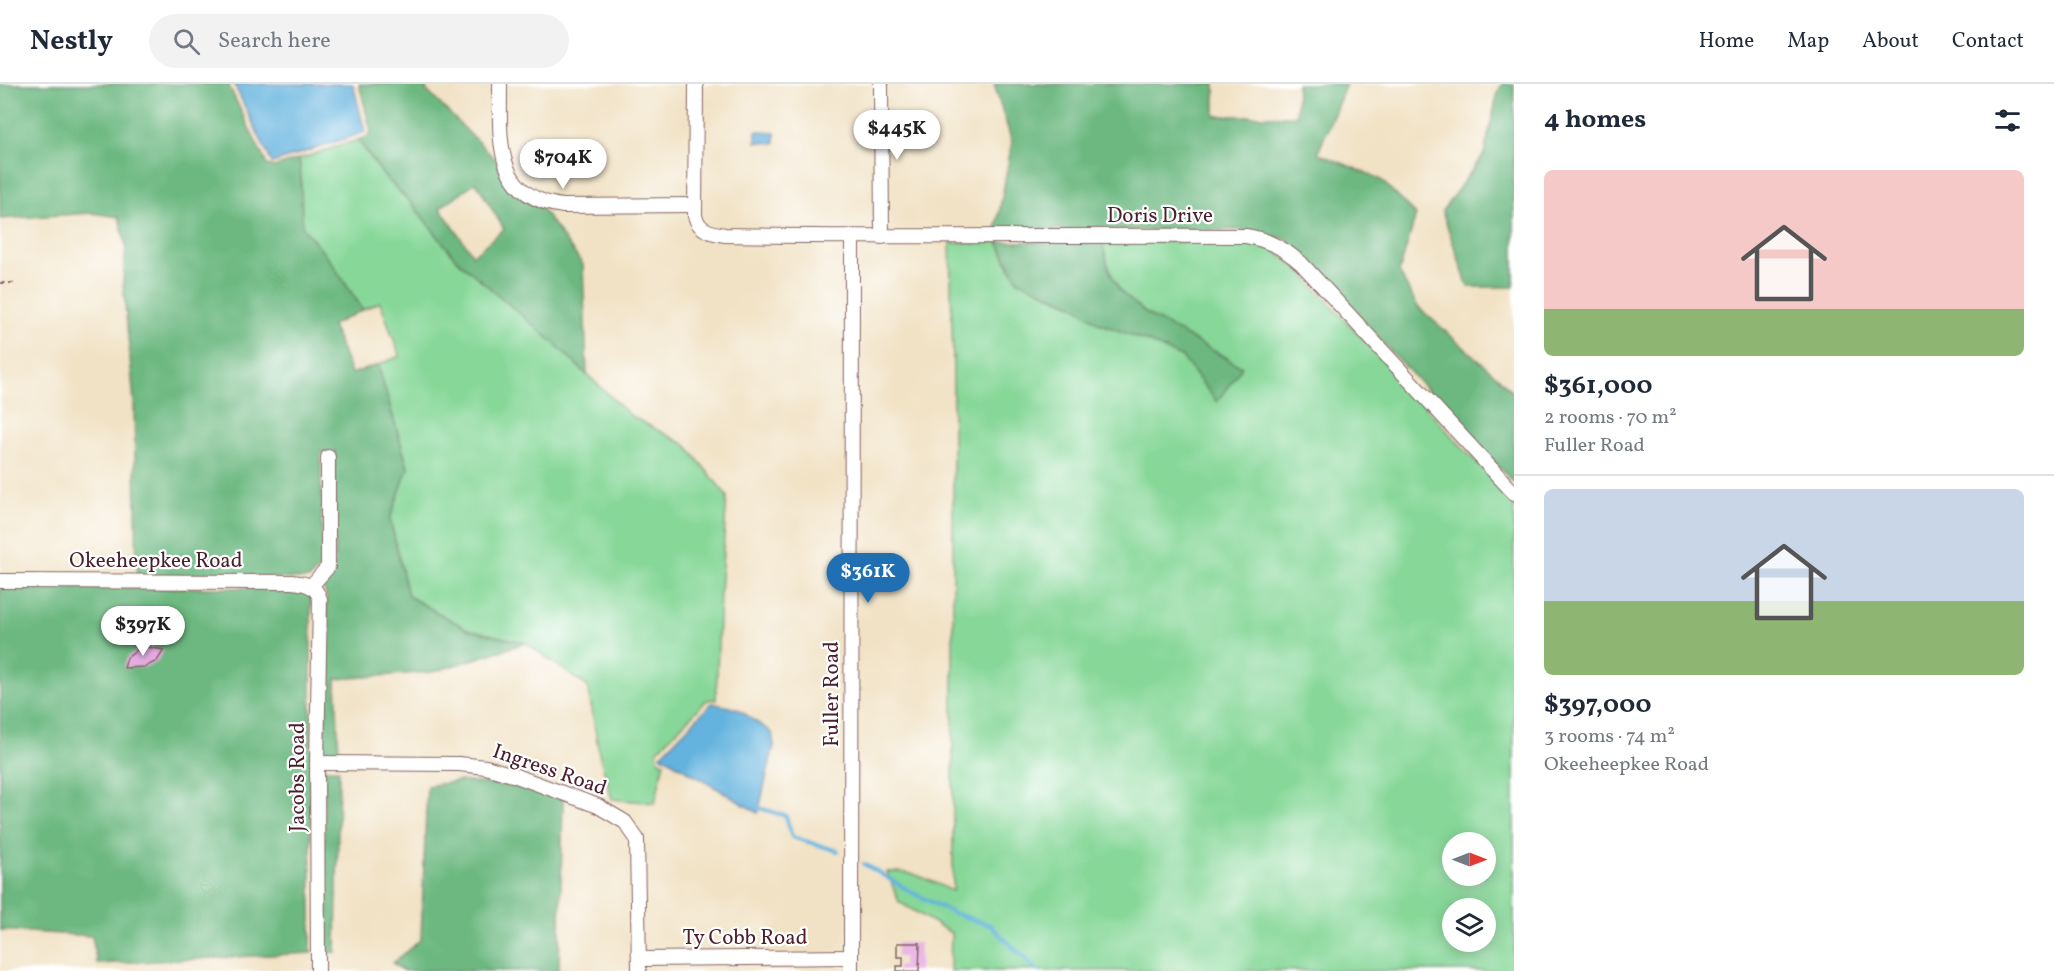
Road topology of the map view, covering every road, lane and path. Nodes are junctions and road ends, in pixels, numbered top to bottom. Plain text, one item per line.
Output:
1 (500, 84) edge
2 (696, 84) edge
3 (881, 84) edge
4 (696, 205) junction
5 (852, 237) junction
6 (882, 237) junction
7 (0, 283) edge
8 (16, 283) dead end
9 (328, 457) dead end
10 (1514, 493) edge
11 (0, 581) edge
12 (311, 586) junction
13 (317, 764) junction
14 (851, 964) edge
15 (639, 965) edge
16 (318, 971) edge

1 - 4 street
2 - 4 street
3 - 6 street
4 - 5 street, Doris Drive
5 - 6 street, Doris Drive
5 - 14 street, Fuller Road
6 - 10 street, Doris Drive
7 - 8 path
9 - 12 street
11 - 12 street, Okeeheepkee Road
12 - 13 street, Jacobs Road
13 - 15 street, Ingress Road
13 - 16 street, Jacobs Road
14 - 15 street, Ty Cobb Road

